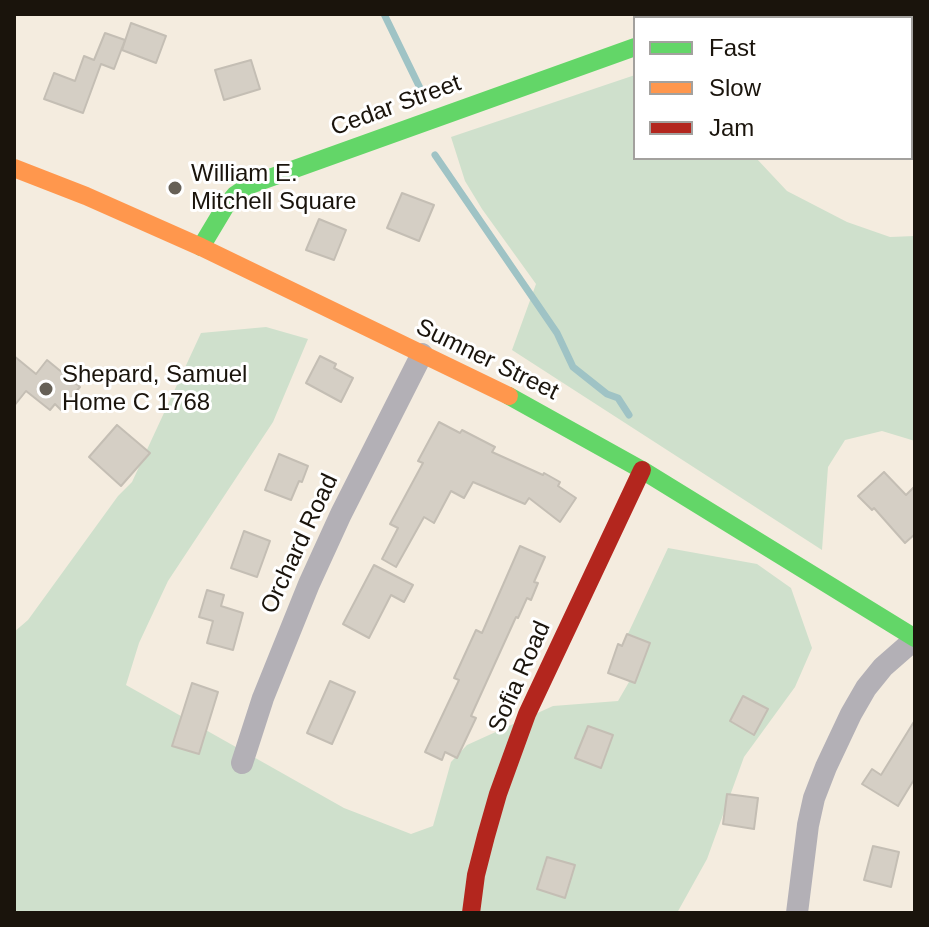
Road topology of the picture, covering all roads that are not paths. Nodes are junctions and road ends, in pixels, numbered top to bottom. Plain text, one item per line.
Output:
1 (633, 48) edge
2 (14, 168) edge
3 (201, 247) junction
4 (422, 354) junction
5 (642, 470) junction
6 (915, 638) edge
7 (242, 763) dead end
8 (471, 913) edge
9 (797, 913) edge

1 - 3 main road, Cedar Street
2 - 3 main road, Sumner Street
3 - 4 main road, Sumner Street
4 - 5 main road, Sumner Street
4 - 7 street, Orchard Road
5 - 6 main road, Sumner Street
5 - 8 main road, Sofia Road
6 - 9 street

